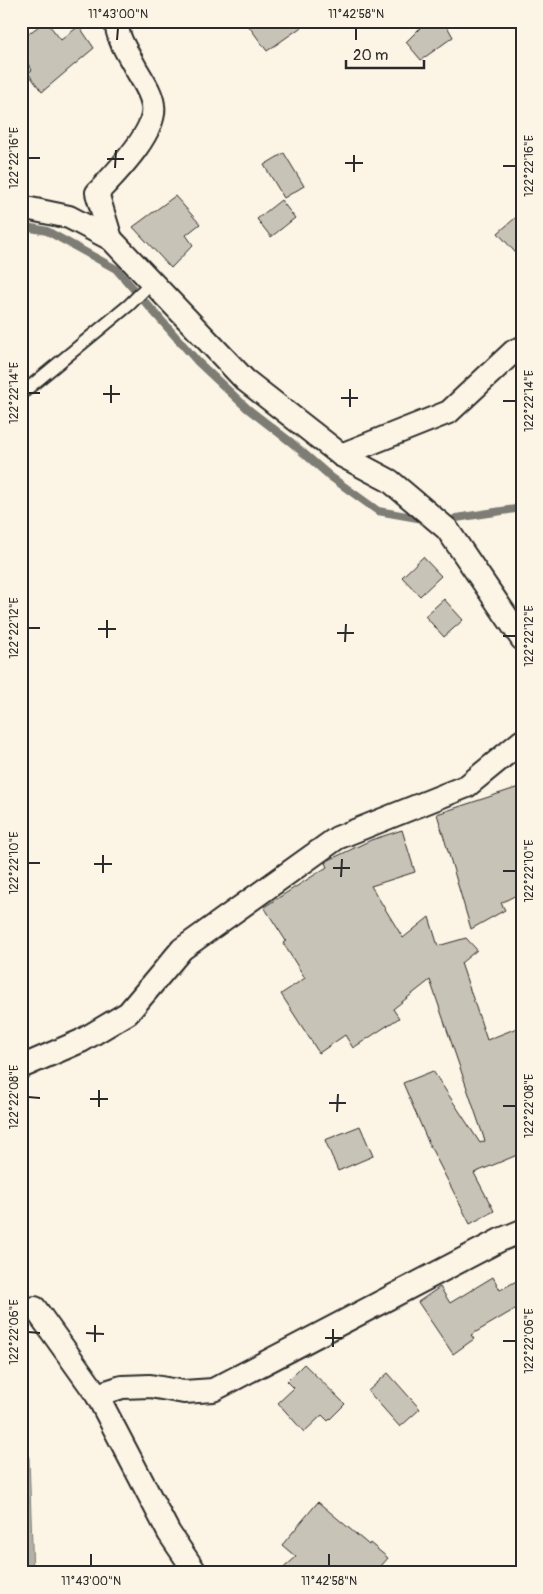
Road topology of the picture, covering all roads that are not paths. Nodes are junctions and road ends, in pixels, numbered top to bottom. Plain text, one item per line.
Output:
1 (116, 21) edge
2 (21, 207) edge
3 (111, 239) junction
4 (147, 287) junction
5 (522, 348) edge
6 (21, 394) edge
7 (340, 455) junction
8 (522, 639) edge
9 (522, 741) edge
10 (21, 1067) edge
11 (522, 1230) edge
12 (35, 1308) dead end
13 (97, 1395) junction
14 (196, 1573) edge

1 - 3 street
2 - 3 street
3 - 4 street
4 - 6 lane
4 - 7 street
5 - 7 street
7 - 8 street
9 - 10 street
11 - 13 street
12 - 13 street
13 - 14 street

